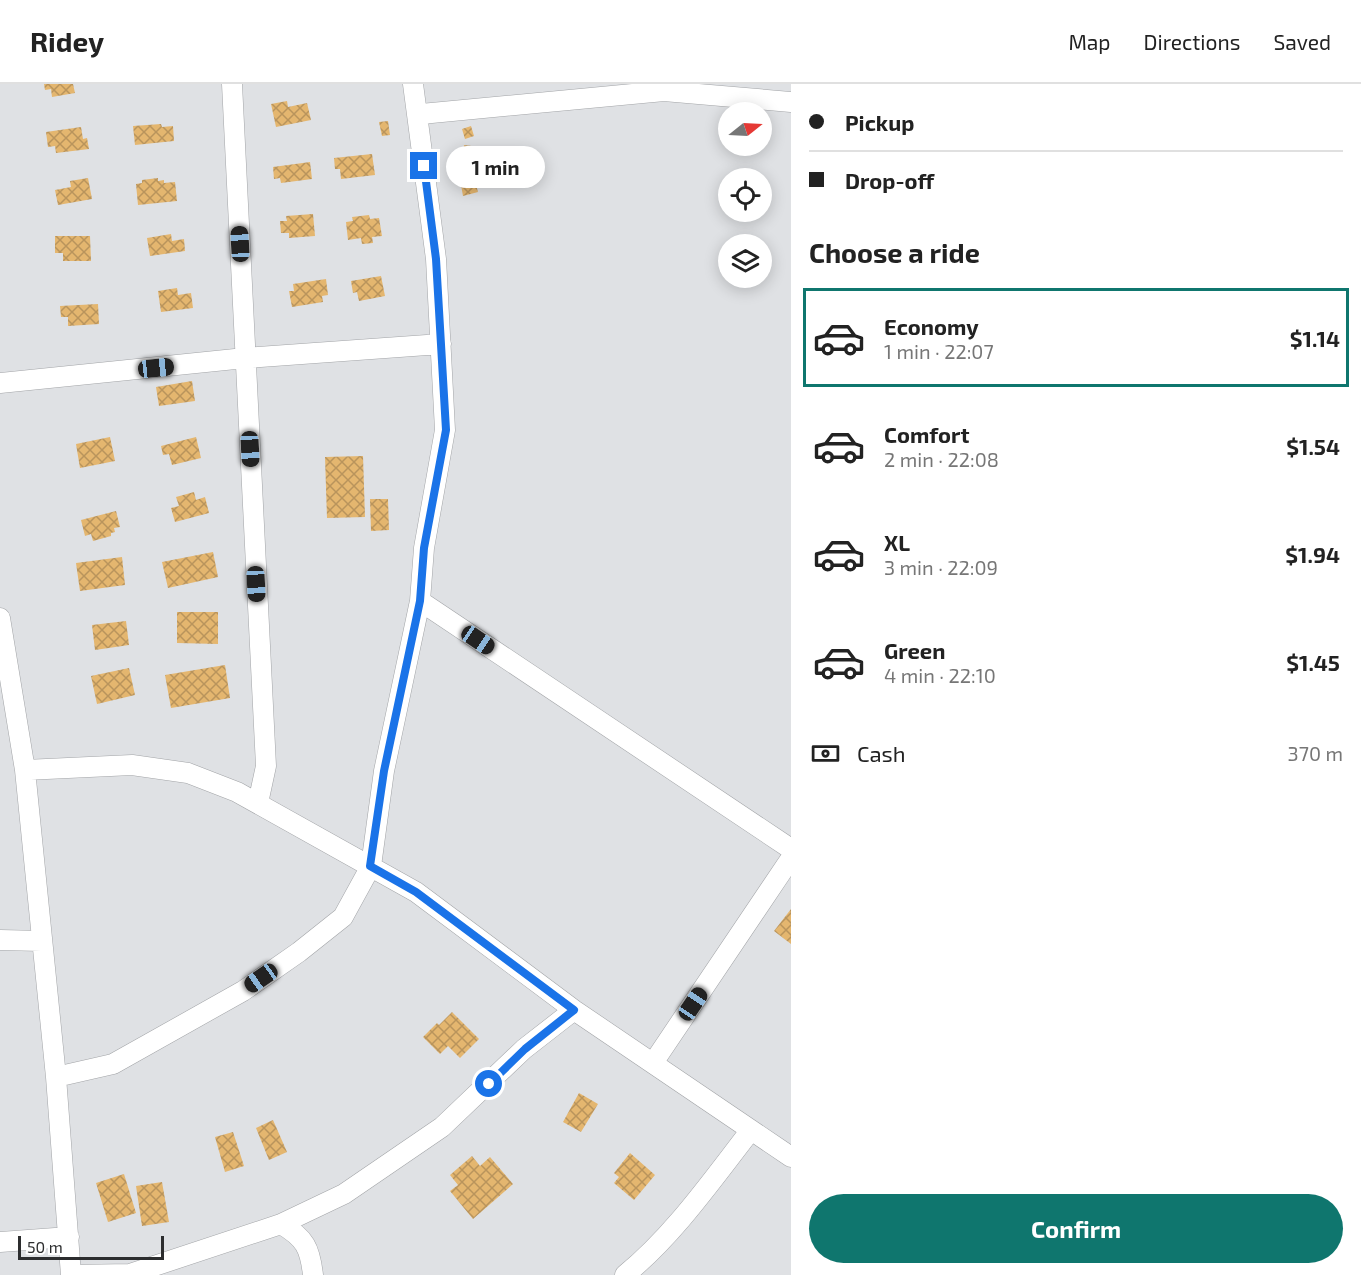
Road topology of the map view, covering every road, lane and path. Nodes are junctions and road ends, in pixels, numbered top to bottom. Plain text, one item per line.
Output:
1 (231, 84) edge
2 (413, 84) edge
3 (791, 102) edge
4 (418, 119) junction
5 (441, 344) junction
6 (245, 358) junction
7 (0, 383) edge
8 (420, 601) junction
9 (0, 618) edge
10 (25, 770) junction
11 (258, 803) junction
12 (791, 849) edge
13 (791, 858) edge
14 (370, 866) junction
15 (0, 940) edge
16 (42, 940) junction
17 (574, 1010) junction
18 (652, 1063) junction
19 (56, 1077) junction
20 (751, 1130) junction
21 (791, 1157) edge
22 (281, 1224) junction
23 (69, 1237) junction
24 (0, 1242) edge
25 (71, 1275) edge
26 (314, 1275) edge
27 (625, 1275) edge

1 - 6 street
2 - 4 street
3 - 4 street
4 - 5 street
5 - 6 street
5 - 8 street
6 - 7 street
6 - 11 street
8 - 12 street
8 - 14 street
9 - 10 street
10 - 11 street
10 - 16 street
11 - 14 street
13 - 18 street
14 - 17 street
14 - 19 street
15 - 16 street
16 - 19 street
17 - 18 street
17 - 22 street
18 - 20 street
19 - 23 street
20 - 21 street
20 - 27 street
22 - 25 street
22 - 26 street
23 - 24 street
23 - 25 street

